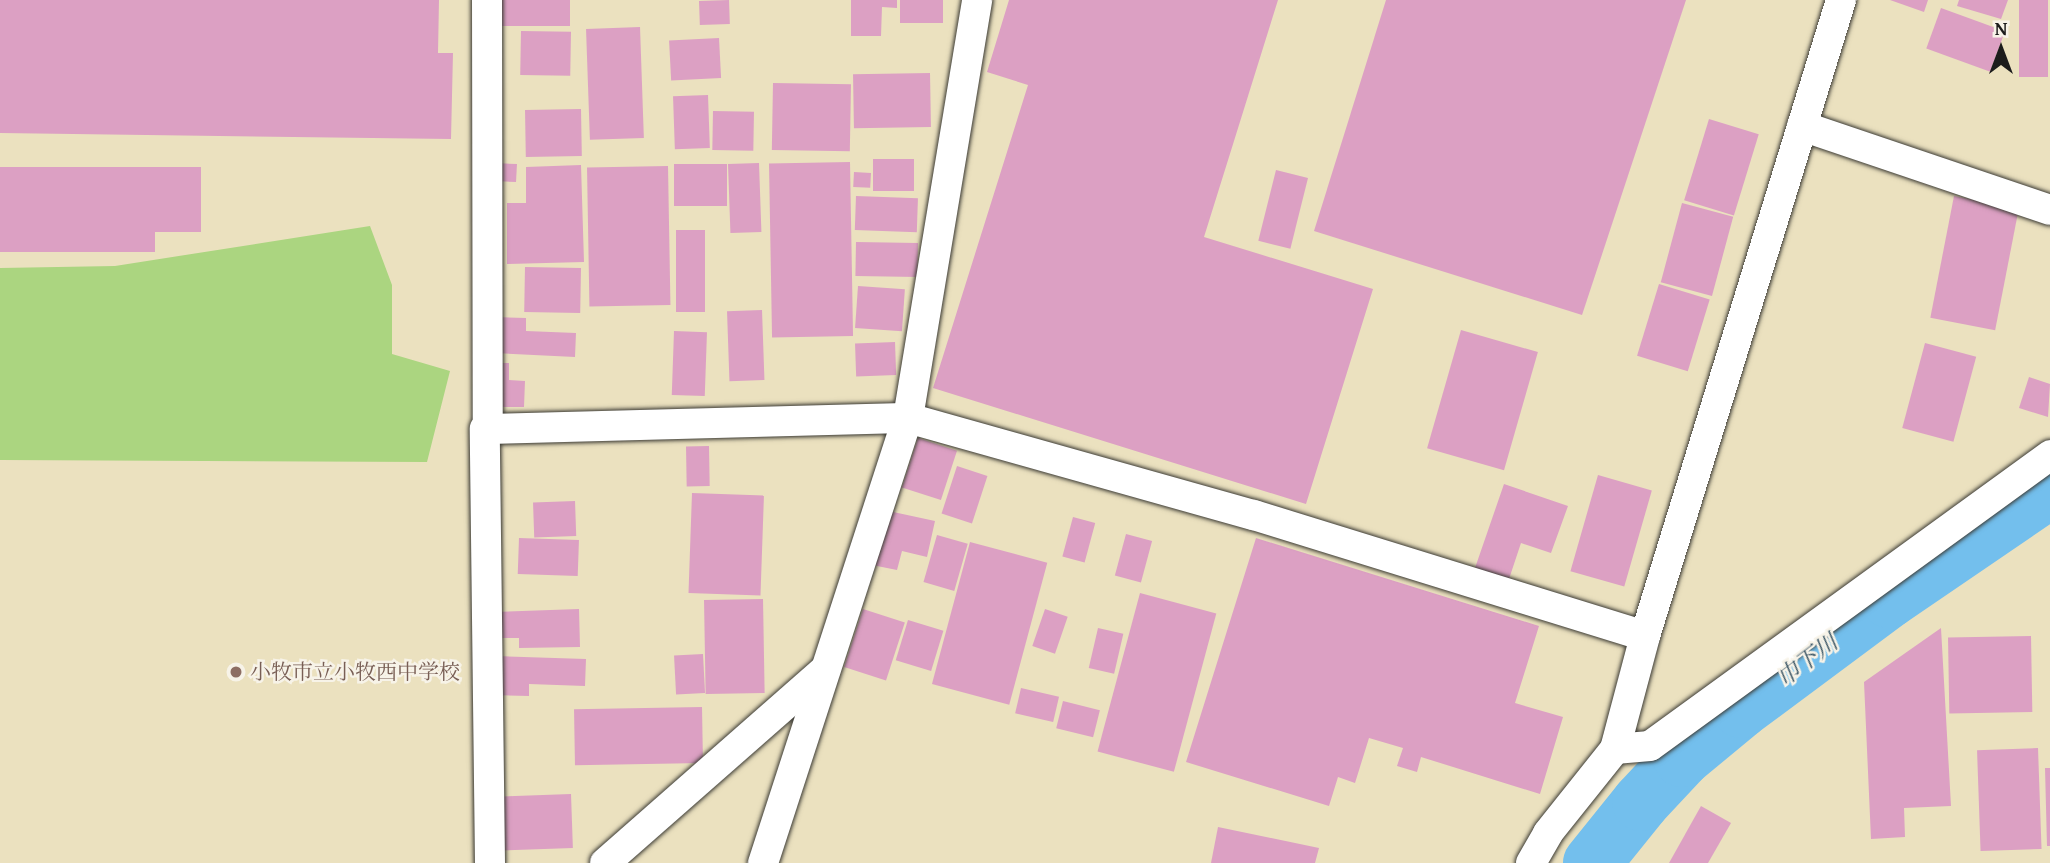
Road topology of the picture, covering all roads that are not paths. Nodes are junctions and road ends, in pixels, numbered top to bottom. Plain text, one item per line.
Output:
1 (486, 0) edge
2 (977, 0) edge
3 (1841, 0) edge
4 (1802, 126) junction
5 (2050, 210) edge
6 (908, 418) junction
7 (488, 429) junction
8 (2050, 455) edge
9 (1645, 636) junction
10 (826, 670) junction
11 (1615, 749) junction
12 (490, 863) edge
13 (605, 863) edge
14 (763, 863) edge
15 (1531, 863) edge

1 - 7 street
2 - 6 street
3 - 4 street
4 - 5 street
4 - 9 street
6 - 7 street
6 - 9 street
6 - 10 street
7 - 12 street
8 - 11 street
9 - 11 street
10 - 13 street
10 - 14 street
11 - 15 street

